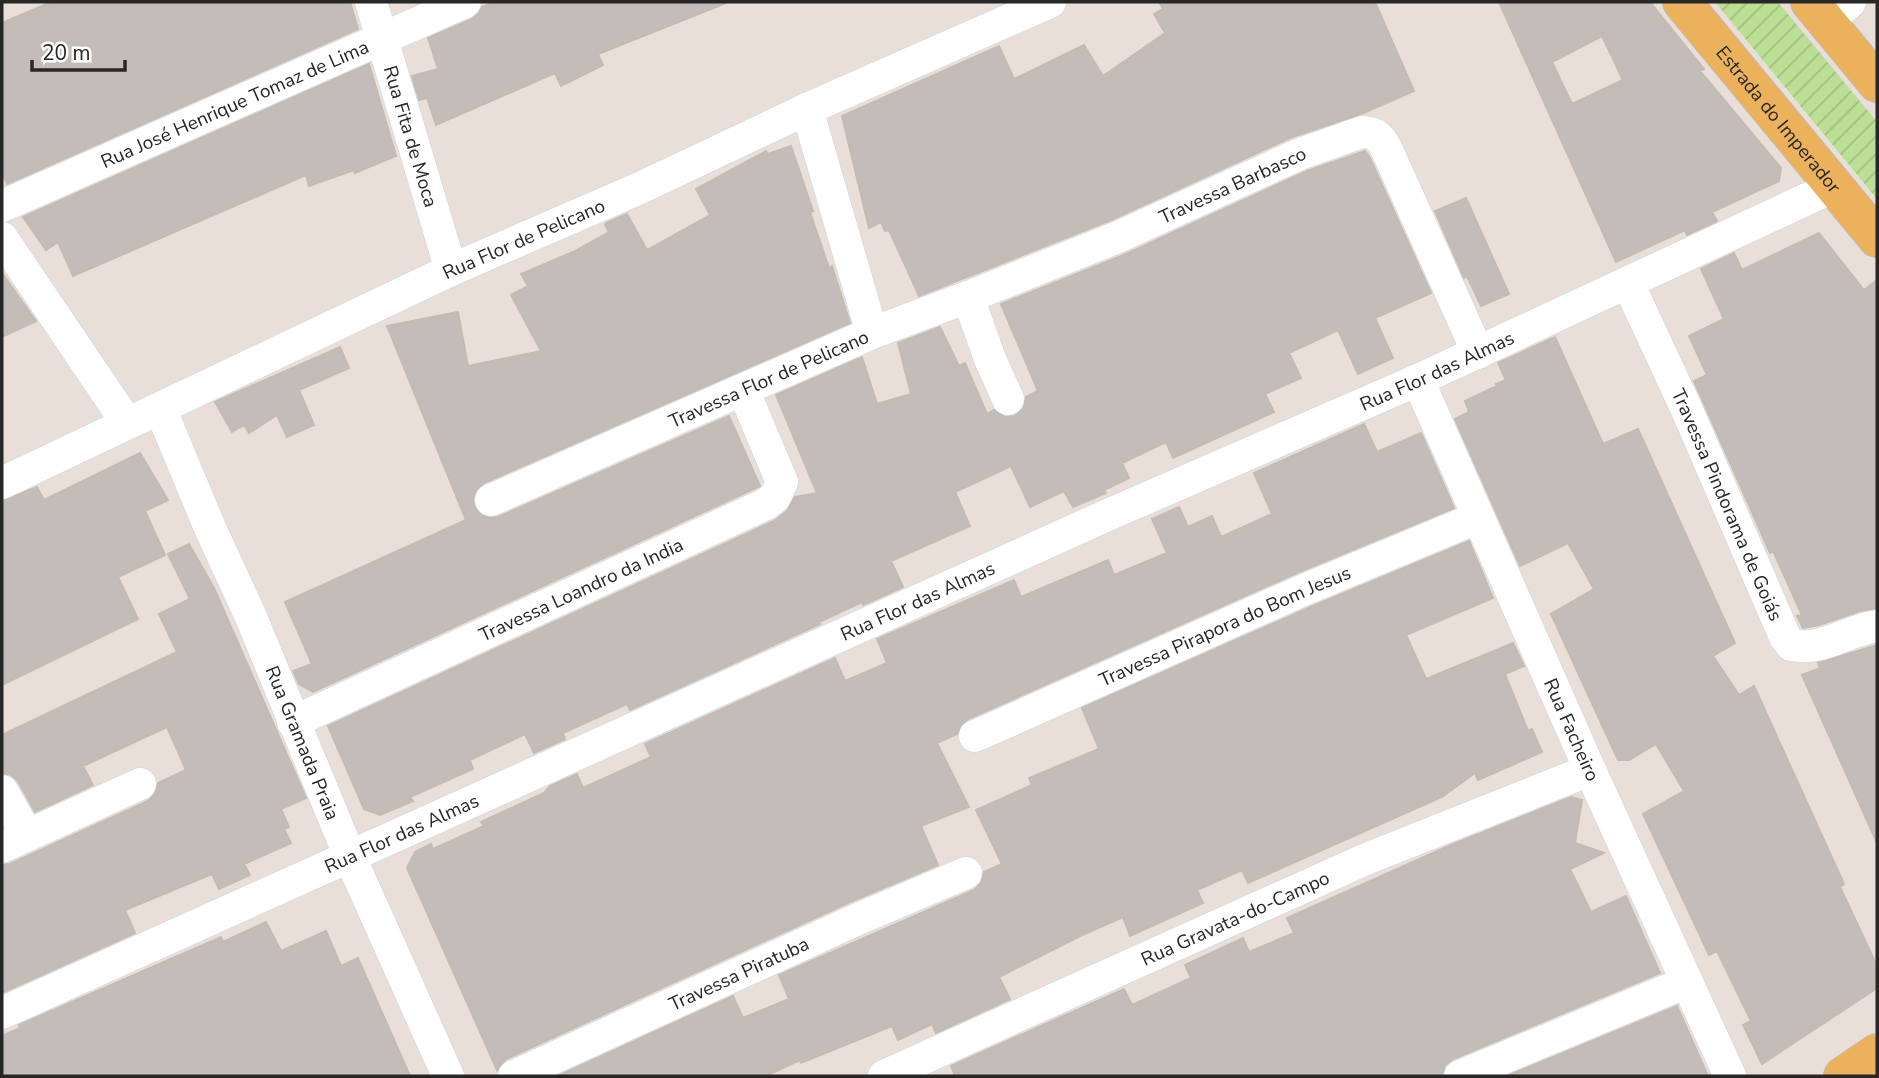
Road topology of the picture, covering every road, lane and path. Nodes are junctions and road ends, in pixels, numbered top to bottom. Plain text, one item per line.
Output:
1 (371, 2) edge
2 (465, 2) edge
3 (1050, 2) edge
4 (1682, 2) edge
5 (1829, 9) edge
6 (382, 39) junction
7 (1877, 83) edge
8 (807, 109) junction
9 (1835, 186) junction
10 (2, 206) edge
11 (2, 237) edge
12 (1877, 238) edge
13 (451, 270) junction
14 (1628, 283) junction
15 (968, 297) junction
16 (872, 332) junction
17 (1478, 353) junction
18 (1418, 380) junction
19 (1008, 399) dead end
20 (750, 405) dead end
21 (160, 408) junction
22 (127, 423) junction
23 (2, 483) edge
24 (491, 500) dead end
25 (1477, 518) junction
26 (1877, 626) edge
27 (293, 722) junction
28 (975, 736) dead end
29 (1590, 770) junction
30 (140, 784) dead end
31 (2, 791) edge
32 (15, 841) edge
33 (350, 857) junction
34 (966, 873) dead end
35 (1687, 982) junction
36 (2, 1013) edge
37 (1877, 1053) edge
38 (447, 1076) edge
39 (514, 1076) edge
40 (884, 1076) edge
41 (1460, 1076) edge
42 (1730, 1076) edge
43 (1843, 1076) edge

1 - 6 street, Rua Fita de Moca
2 - 6 street, Rua José Henrique Tomaz de Lima
3 - 8 street, Rua Flor de Pelicano
4 - 9 main road, Estrada do Imperador
5 - 7 main road
6 - 10 street, Rua José Henrique Tomaz de Lima
6 - 13 street, Rua Fita de Moca
8 - 13 street, Rua Flor de Pelicano
8 - 16 street, Travessa Flor de Pelicano
9 - 12 main road, Estrada do Imperador
9 - 14 street, Rua Flor das Almas
11 - 22 street
13 - 21 street, Rua Flor de Pelicano
14 - 17 street, Rua Flor das Almas
14 - 26 street, Travessa Pindorama de Goiás
15 - 16 street
15 - 17 street, Travessa Barbasco
15 - 19 street
16 - 24 street, Travessa Flor de Pelicano
17 - 18 street, Rua Flor das Almas
18 - 25 street, Rua Facheiro
18 - 33 street, Rua Flor das Almas
20 - 27 street, Travessa Loandro da India
21 - 22 street, Rua Flor de Pelicano
21 - 27 street, Rua Gramada Praia
22 - 23 street, Rua Flor de Pelicano
25 - 28 street, Travessa Pirapora do Bom Jesus
25 - 29 street, Rua Facheiro
27 - 33 street, Rua Gramada Praia
29 - 35 street, Rua Facheiro
29 - 40 street, Rua Gravata-do-Campo
30 - 32 street
31 - 32 street
33 - 36 street, Rua Flor das Almas
33 - 38 street, Rua Gramada Praia
34 - 39 street, Travessa Piratuba
35 - 41 street
35 - 42 street, Rua Facheiro
37 - 43 main road

